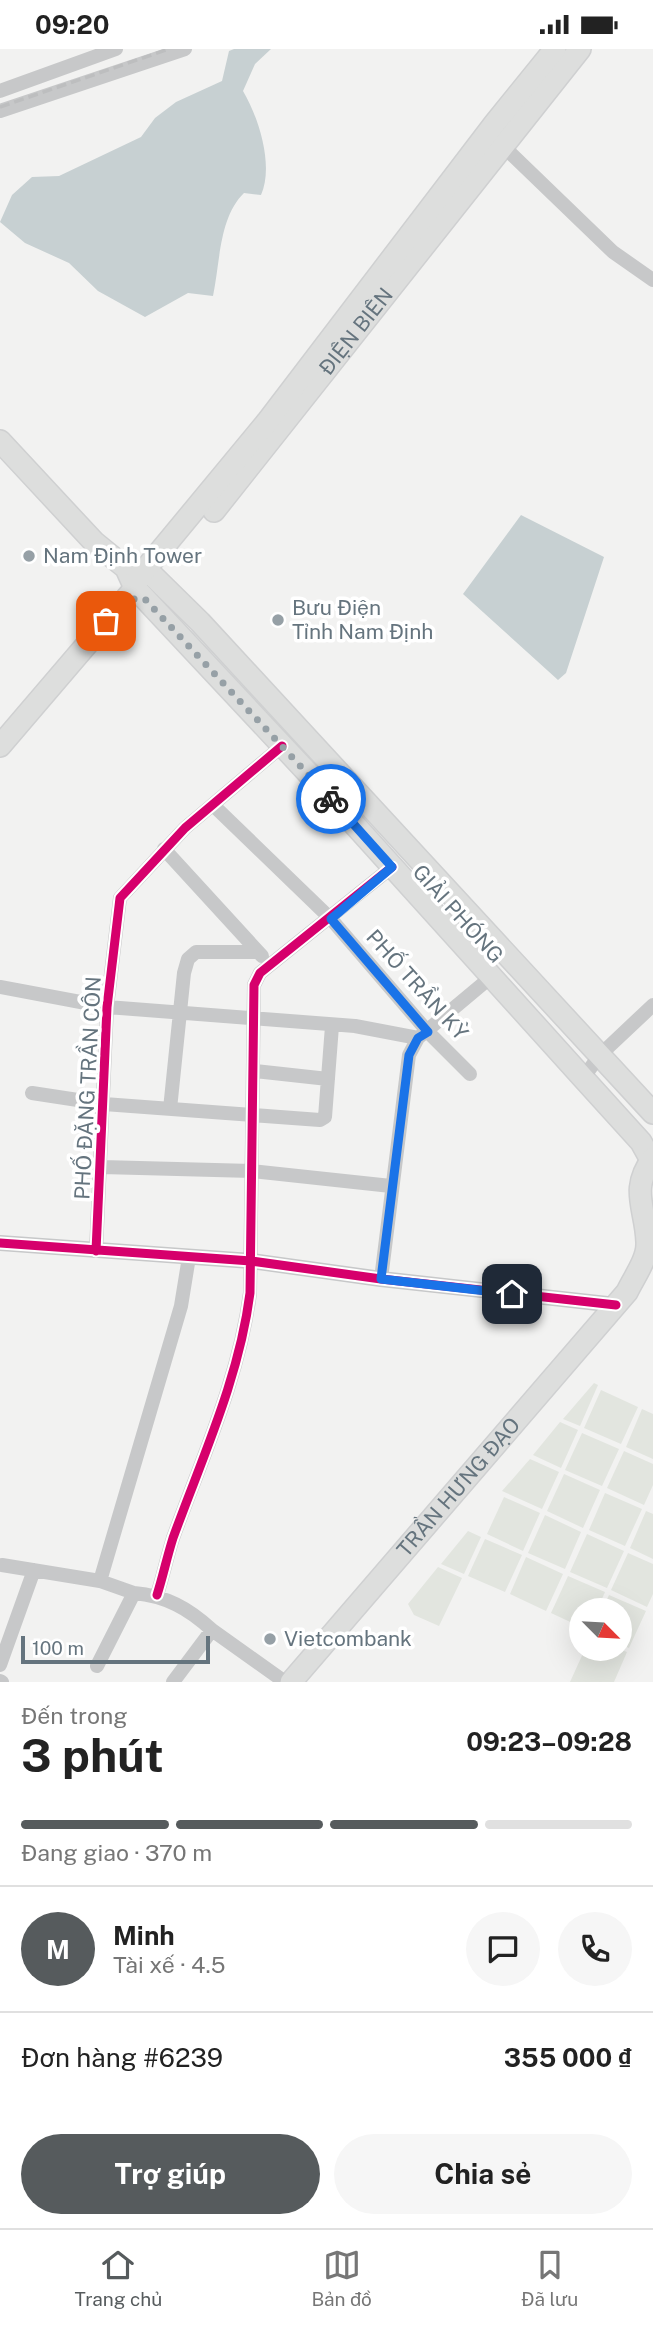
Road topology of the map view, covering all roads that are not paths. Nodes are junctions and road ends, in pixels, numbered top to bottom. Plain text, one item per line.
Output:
1 (116, 49) edge
2 (185, 49) edge
3 (555, 49) edge
4 (580, 49) edge
5 (0, 91) edge
6 (0, 111) edge
7 (503, 146) junction
8 (653, 280) edge
9 (0, 441) edge
10 (143, 572) junction
11 (134, 595) junction
12 (282, 745) junction
13 (0, 746) edge
14 (213, 805) junction
15 (163, 849) junction
16 (392, 867) junction
17 (331, 919) junction
18 (258, 952) junction
19 (271, 965) junction
20 (491, 977) junction
21 (0, 987) edge
22 (653, 1005) edge
23 (107, 1007) junction
24 (179, 1011) junction
25 (255, 1018) junction
26 (332, 1026) junction
27 (423, 1035) junction
28 (600, 1055) junction
29 (255, 1071) junction
30 (470, 1074) dead end
31 (583, 1078) junction
32 (328, 1079) junction
33 (32, 1093) dead end
34 (104, 1104) junction
35 (170, 1109) junction
36 (653, 1114) edge
37 (254, 1116) junction
38 (652, 1159) edge
39 (102, 1167) junction
40 (252, 1171) junction
41 (391, 1186) junction
42 (648, 1231) edge
43 (0, 1243) edge
44 (96, 1251) junction
45 (188, 1257) junction
46 (251, 1261) junction
47 (653, 1272) edge
48 (381, 1279) junction
49 (621, 1299) junction
50 (2, 1565) dead end
51 (34, 1570) junction
52 (100, 1581) junction
53 (134, 1593) junction
54 (158, 1595) junction
55 (212, 1630) junction
56 (0, 1665) edge
57 (97, 1666) dead end
58 (173, 1682) edge
59 (285, 1682) edge
60 (292, 1682) edge

1 - 5 street
2 - 6 street
3 - 10 main road, ĐIỆN BIÊN
4 - 7 main road, ĐIỆN BIÊN
7 - 8 street
7 - 10 main road, ĐIỆN BIÊN
9 - 10 main road, GIẢI PHÓNG
10 - 11 main road, GIẢI PHÓNG
10 - 11 main road, ĐIỆN BIÊN
10 - 28 main road, GIẢI PHÓNG
11 - 12 main road, GIẢI PHÓNG
11 - 13 main road, ĐIỆN BIÊN
12 - 14 street, PHỐ ĐẶNG TRẦN CÔN
12 - 16 main road, GIẢI PHÓNG
14 - 15 street, PHỐ ĐẶNG TRẦN CÔN
14 - 17 street, PHỐ TRẦN KỲ
15 - 18 street
15 - 23 street, PHỐ ĐẶNG TRẦN CÔN
16 - 17 street
16 - 20 main road, GIẢI PHÓNG
17 - 19 street
17 - 27 street, PHỐ TRẦN KỲ
18 - 19 street
18 - 24 street
19 - 25 street
20 - 27 street
20 - 31 main road, GIẢI PHÓNG
21 - 23 street
22 - 28 street
23 - 24 street
23 - 34 street, PHỐ ĐẶNG TRẦN CÔN
24 - 25 street
24 - 35 street
25 - 26 street
25 - 29 street
26 - 27 street
26 - 32 street
27 - 30 street, PHỐ TRẦN KỲ
27 - 41 street
28 - 31 street
28 - 36 main road, GIẢI PHÓNG
29 - 32 street
29 - 37 street
31 - 38 main road, GIẢI PHÓNG
32 - 37 street
33 - 34 street
34 - 35 street
34 - 39 street, PHỐ ĐẶNG TRẦN CÔN
35 - 37 street
37 - 40 street
38 - 42 main road
39 - 40 street
39 - 44 street, PHỐ ĐẶNG TRẦN CÔN
40 - 41 street
40 - 46 street
41 - 48 street
42 - 49 main road
43 - 44 street
44 - 45 street
45 - 46 street
45 - 52 street
46 - 48 street
46 - 54 street
47 - 49 main road
48 - 49 street
49 - 60 main road, TRẦN HƯNG ĐẠO
50 - 51 street
51 - 52 street
51 - 56 street
52 - 53 street
53 - 54 street
53 - 57 street
54 - 55 street
55 - 58 street
55 - 59 street

